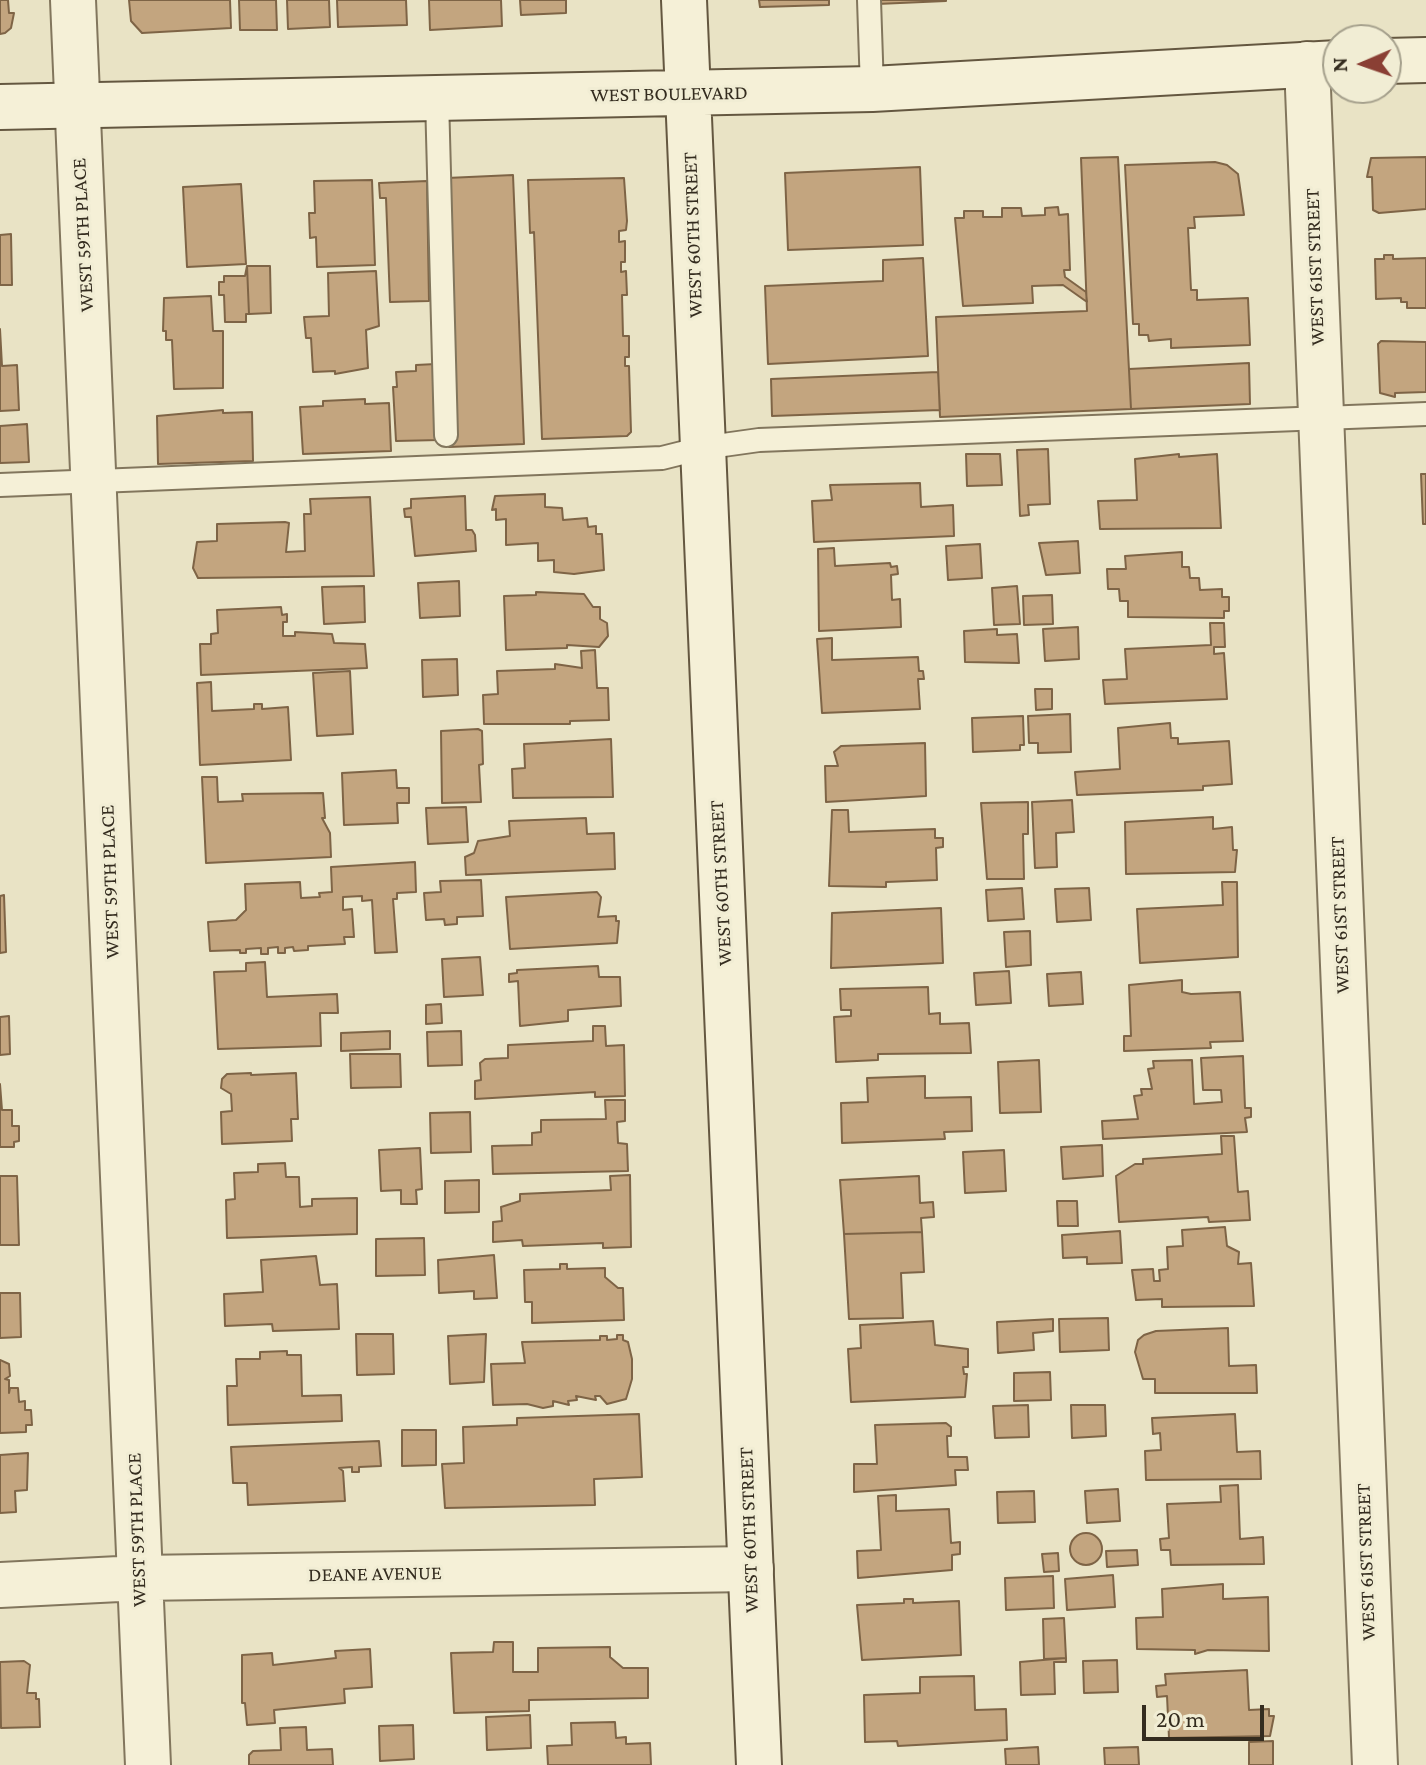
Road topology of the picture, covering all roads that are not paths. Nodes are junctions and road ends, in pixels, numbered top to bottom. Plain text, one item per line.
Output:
1 (73, 0) edge
2 (684, 0) edge
3 (869, 0) edge
4 (1426, 60) edge
5 (1402, 61) edge
6 (1322, 64) edge
7 (872, 89) junction
8 (687, 94) junction
9 (437, 98) junction
10 (77, 104) junction
11 (0, 107) edge
12 (1426, 414) edge
13 (1320, 417) junction
14 (446, 435) dead end
15 (702, 448) junction
16 (94, 483) junction
17 (0, 485) edge
18 (751, 1569) junction
19 (139, 1578) junction
20 (0, 1585) edge
21 (148, 1765) edge
22 (759, 1765) edge
23 (1375, 1765) edge

1 - 10 street, WEST 59TH PLACE
2 - 8 street, WEST 60TH STREET
3 - 7 lane
4 - 5 street
6 - 7 street, WEST BOULEVARD
6 - 13 street, WEST 61ST STREET
7 - 8 street, WEST BOULEVARD
8 - 9 street, WEST BOULEVARD
8 - 15 street, WEST 60TH STREET
9 - 10 street, WEST BOULEVARD
9 - 14 lane
10 - 11 street, WEST BOULEVARD
10 - 16 street, WEST 59TH PLACE
12 - 13 lane
13 - 15 lane
13 - 23 street, WEST 61ST STREET
15 - 16 lane
15 - 18 street, WEST 60TH STREET
16 - 17 lane
16 - 19 street, WEST 59TH PLACE
18 - 19 street, DEANE AVENUE
18 - 22 street, WEST 60TH STREET
19 - 20 street, DEANE AVENUE
19 - 21 street, WEST 59TH PLACE

